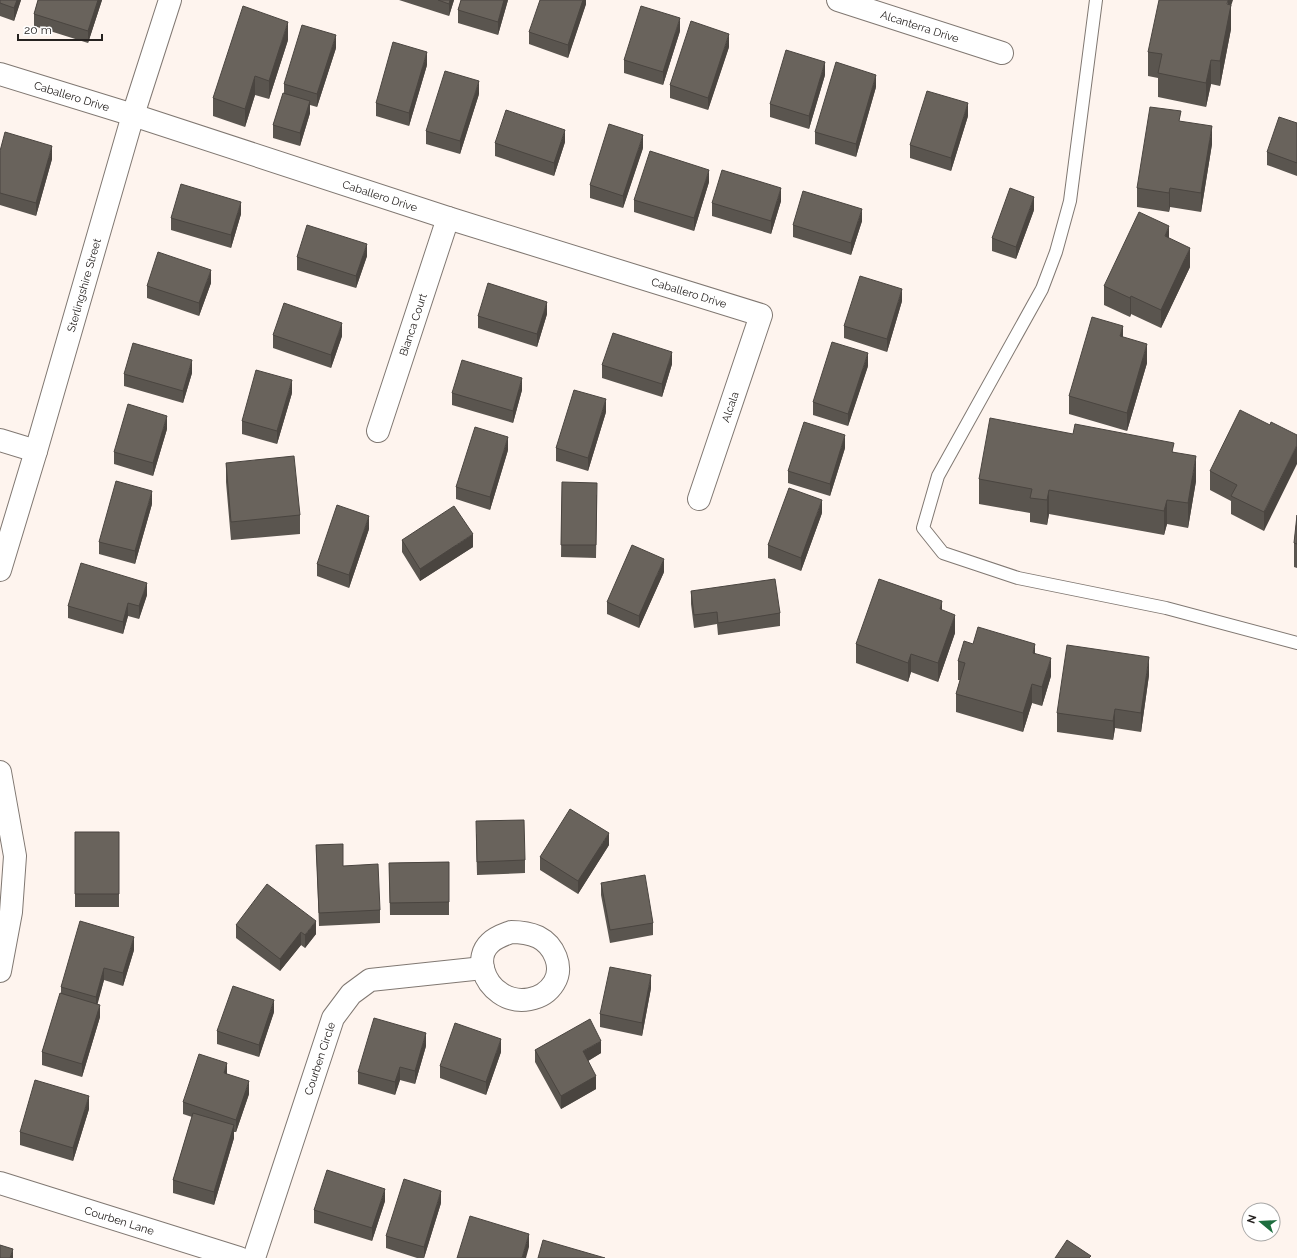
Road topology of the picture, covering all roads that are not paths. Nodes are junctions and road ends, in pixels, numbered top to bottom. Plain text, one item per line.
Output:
1 (170, 0) edge
2 (838, 0) edge
3 (1096, 0) edge
4 (1002, 53) dead end
5 (0, 74) edge
6 (133, 115) junction
7 (448, 218) junction
8 (762, 315) joint
9 (378, 431) dead end
10 (0, 440) edge
11 (36, 451) junction
12 (699, 499) dead end
13 (0, 570) edge
14 (1297, 643) edge
15 (0, 772) edge
16 (483, 968) dead end
17 (0, 971) edge
18 (0, 1183) edge
19 (239, 1258) edge
20 (254, 1258) edge

1 - 6 street, Sterlingshire Street
2 - 4 street, Alcanterra Drive
3 - 14 lane
5 - 6 street, Caballero Drive
6 - 7 street, Caballero Drive
6 - 11 street, Sterlingshire Street
7 - 8 street, Caballero Drive
7 - 9 street, Bianca Court
8 - 12 street, Alcala
10 - 11 street
11 - 13 street, Sterlingshire Street
15 - 17 street
16 - 20 street, Courben Circle
18 - 19 street, Courben Lane

